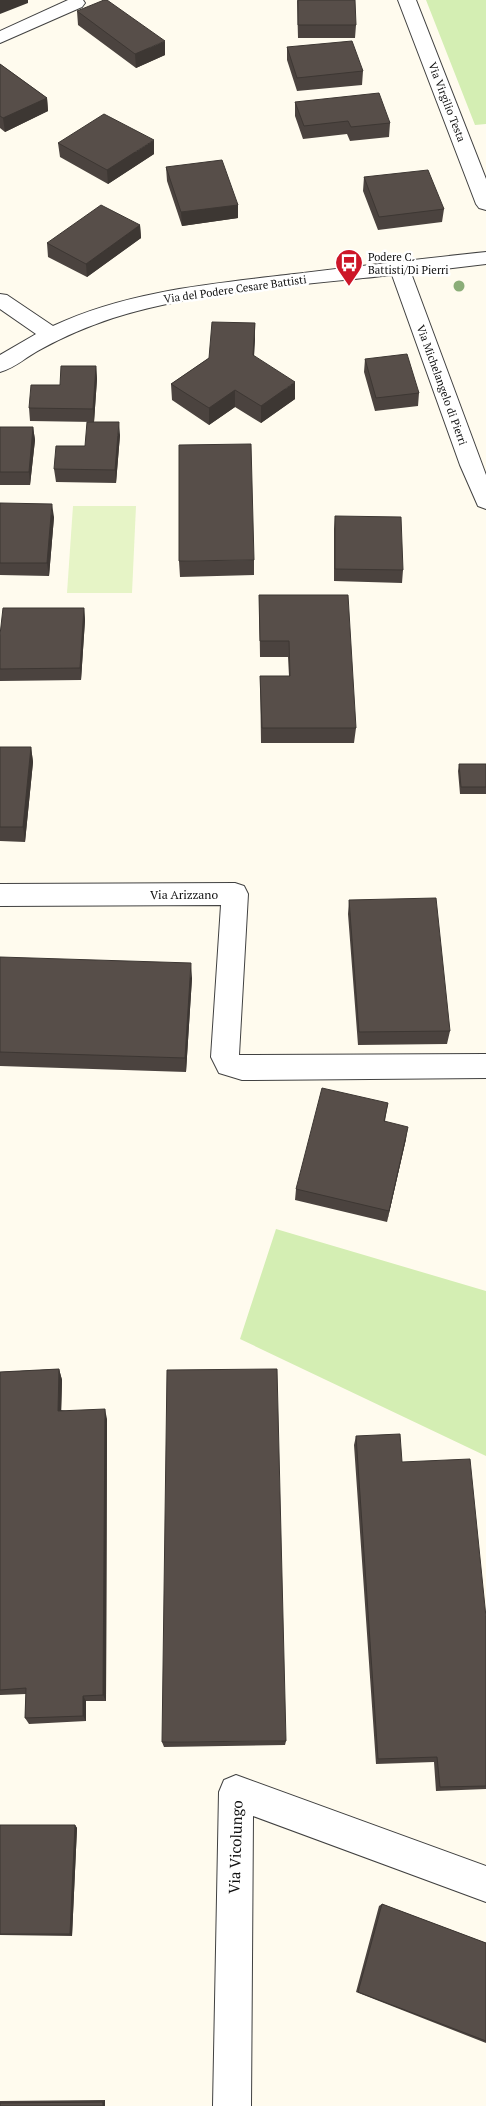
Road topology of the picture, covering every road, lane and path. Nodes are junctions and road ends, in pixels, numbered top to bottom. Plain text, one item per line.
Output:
1 (407, 0) edge
2 (76, 3) dead end
3 (0, 38) edge
4 (486, 204) edge
5 (486, 258) edge
6 (399, 268) junction
7 (0, 300) edge
8 (52, 335) junction
9 (0, 365) edge
10 (486, 501) edge
11 (0, 895) edge
12 (486, 1066) edge
13 (486, 1884) edge
14 (232, 2106) edge

1 - 4 street, Via Virgilio Testa
2 - 3 street
5 - 6 street, Via del Podere Cesare Battisti
6 - 8 street, Via del Podere Cesare Battisti
6 - 10 street, Via Michelangelo di Pierri
7 - 8 street
8 - 9 street, Via del Podere Cesare Battisti
11 - 12 street, Via Arizzano
13 - 14 street, Via Vicolungo

